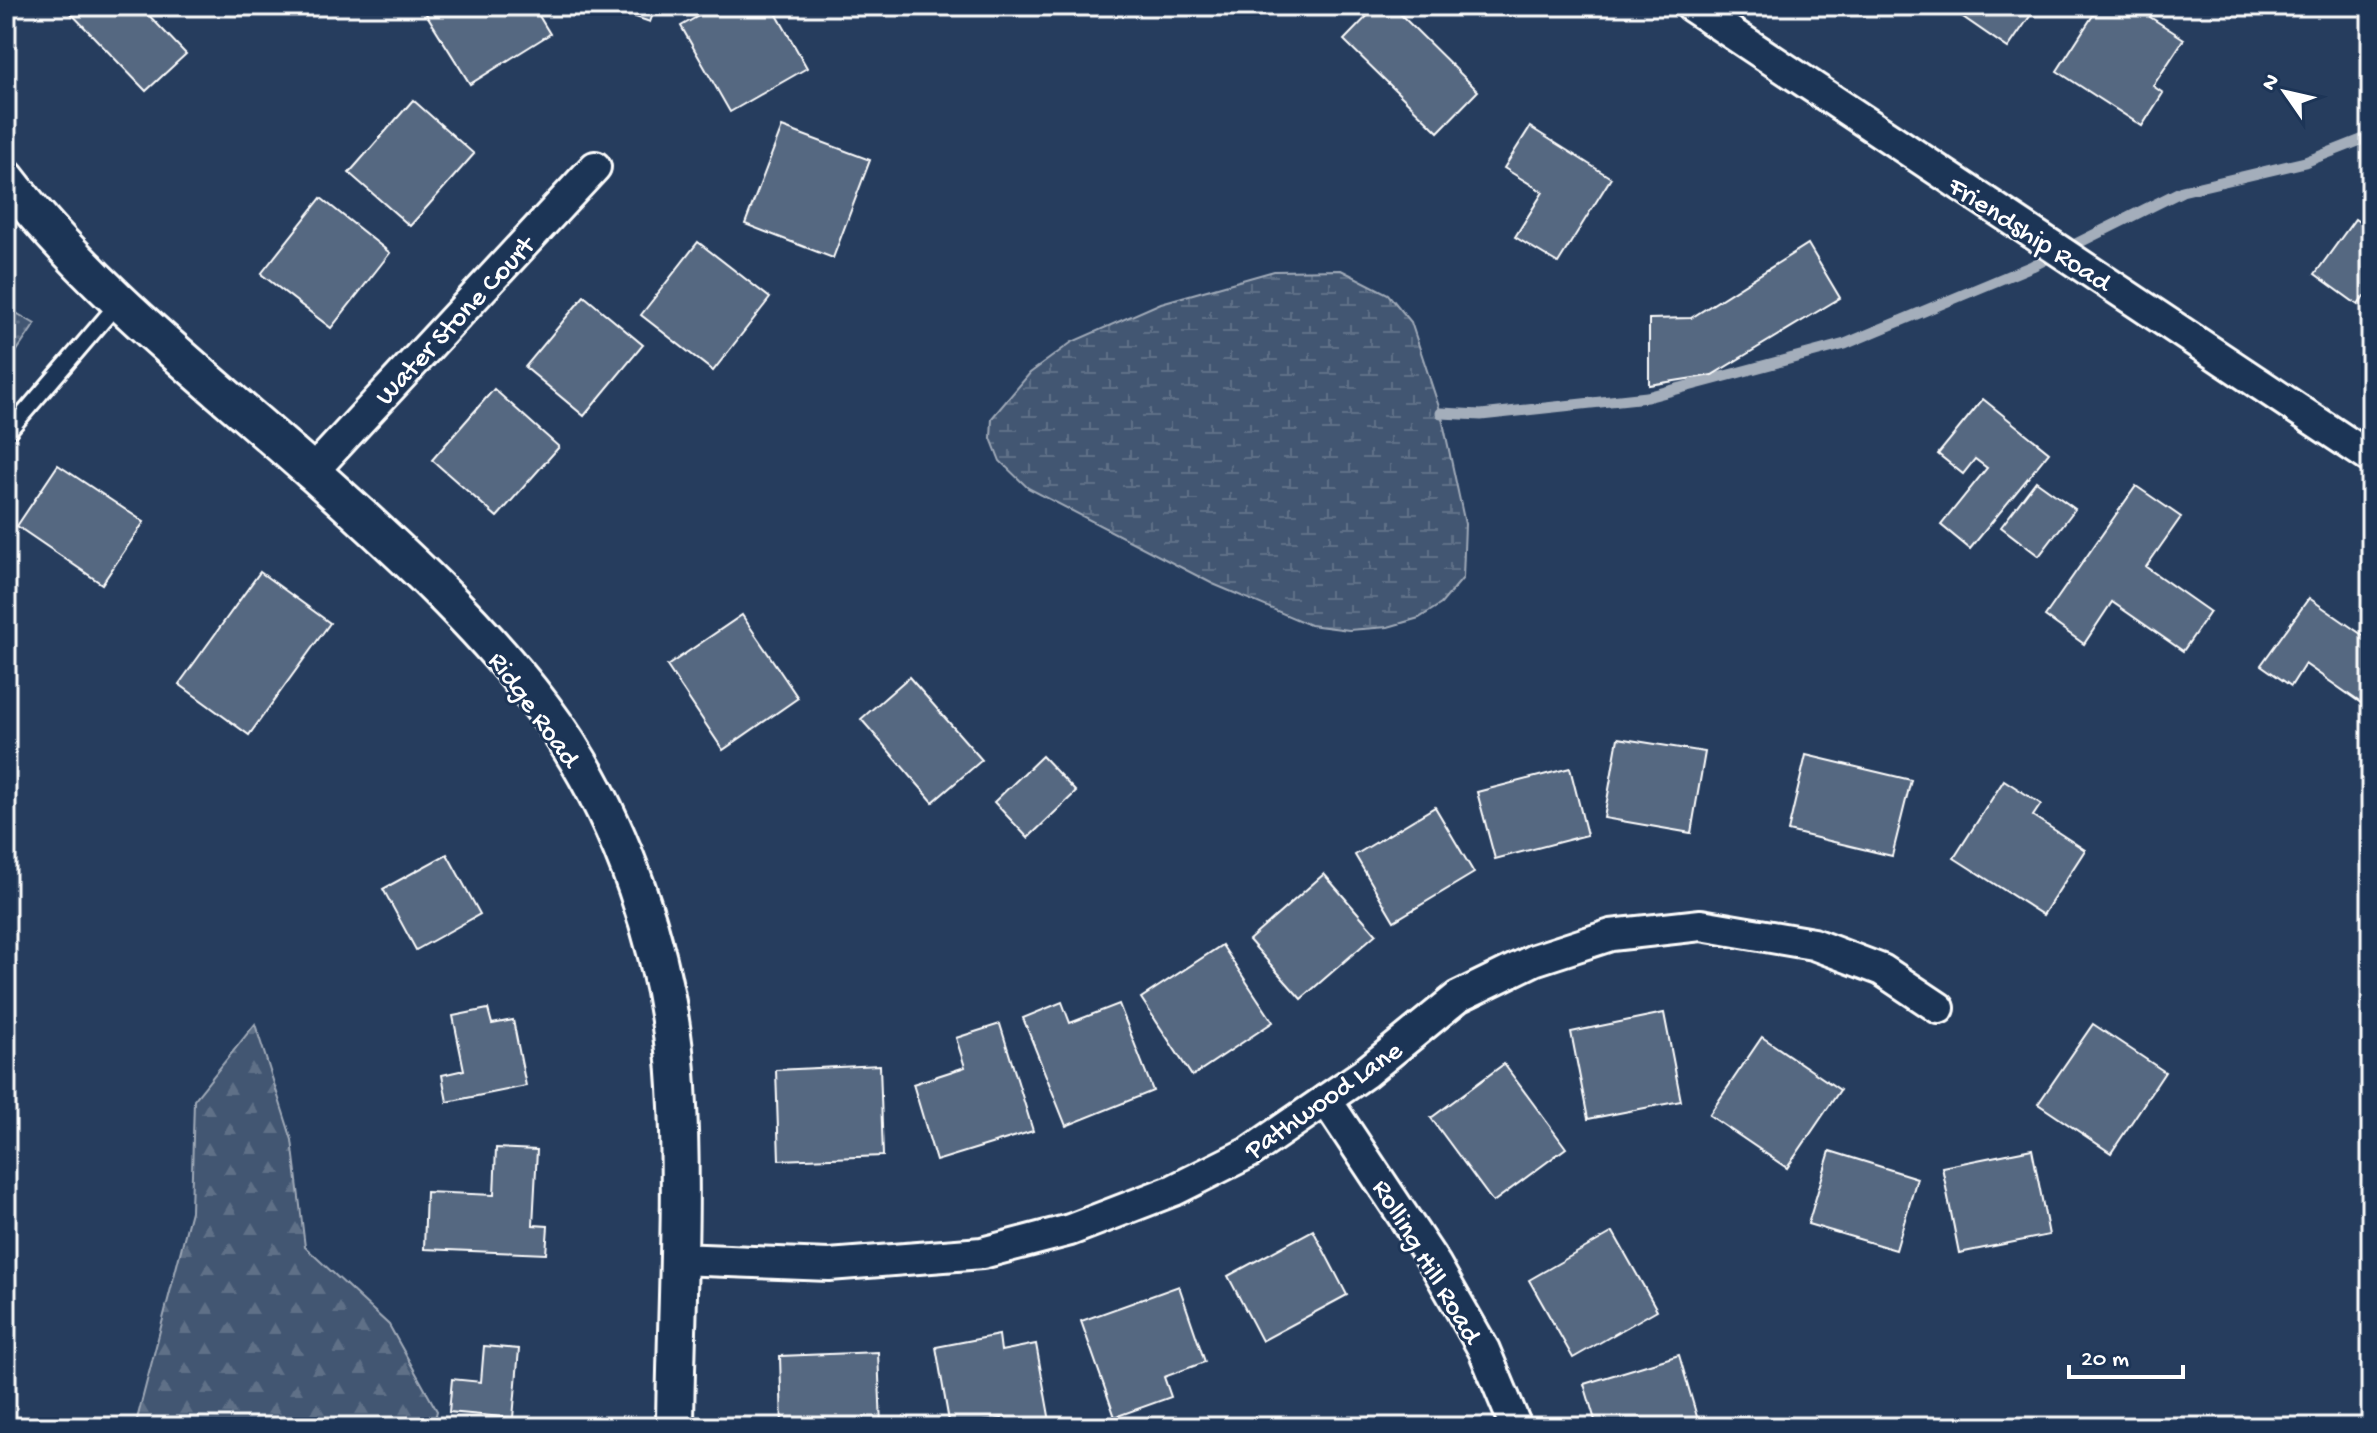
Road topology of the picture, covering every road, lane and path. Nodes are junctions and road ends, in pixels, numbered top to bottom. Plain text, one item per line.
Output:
1 (1691, 6) edge
2 (595, 167) dead end
3 (6, 178) edge
4 (121, 300) junction
5 (6, 434) edge
6 (2371, 458) edge
7 (312, 472) junction
8 (1939, 1008) dead end
9 (1326, 1100) junction
10 (678, 1259) junction
11 (675, 1427) edge
12 (1516, 1427) edge

1 - 6 street, Friendship Road
2 - 7 street, Water Stone Court
3 - 4 street, Ridge Road
4 - 5 lane
4 - 7 street, Ridge Road
7 - 10 street, Ridge Road
8 - 9 street, Pathwood Lane
9 - 10 street, Pathwood Lane
9 - 12 street, Rolling Hill Road
10 - 11 street, Ridge Road

